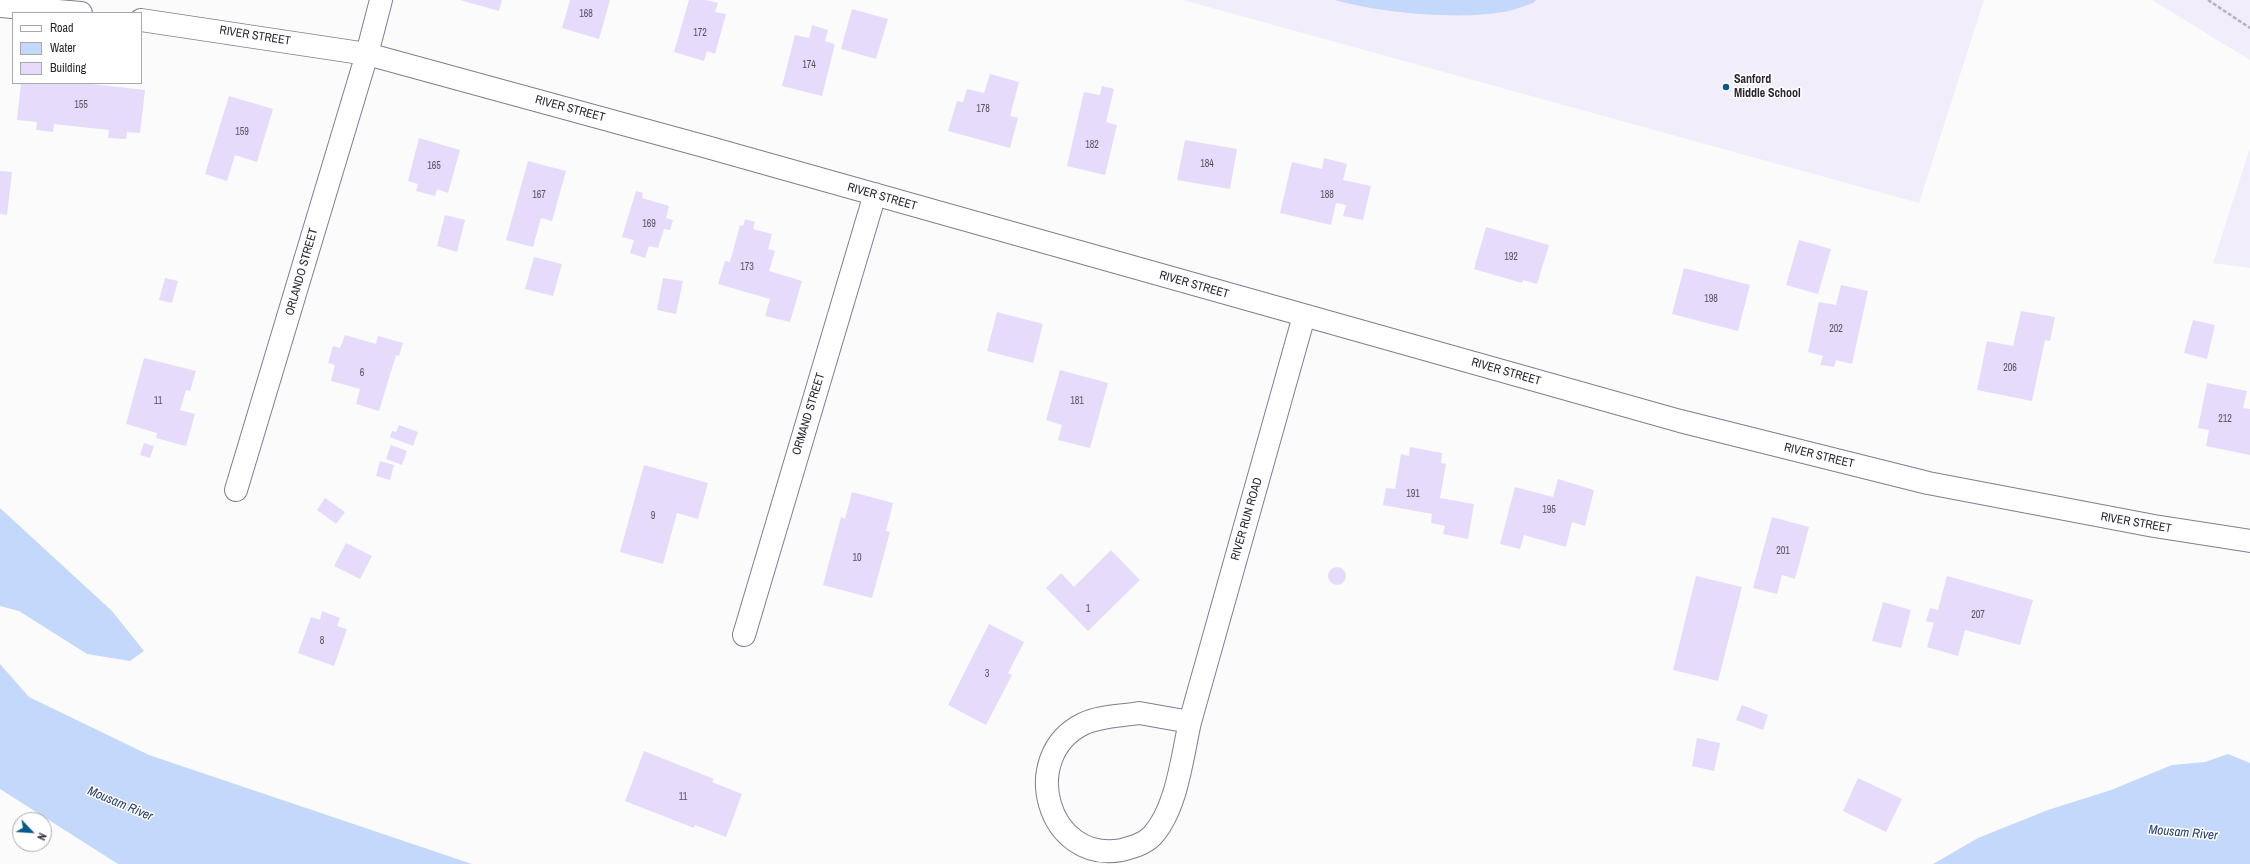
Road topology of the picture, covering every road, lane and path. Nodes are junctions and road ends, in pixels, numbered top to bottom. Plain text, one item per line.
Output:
1 (381, 0) edge
2 (2208, 0) edge
3 (0, 6) edge
4 (69, 12) edge
5 (142, 20) edge
6 (2250, 28) edge
7 (367, 54) junction
8 (874, 194) junction
9 (1304, 316) junction
10 (236, 490) dead end
11 (2250, 541) edge
12 (744, 635) dead end
13 (1190, 722) junction

1 - 7 street, ORLANDO STREET
2 - 6 path
3 - 4 street
5 - 7 street, RIVER STREET
7 - 8 street, RIVER STREET
7 - 10 street, ORLANDO STREET
8 - 9 street, RIVER STREET
8 - 12 street, ORMAND STREET
9 - 11 street, RIVER STREET
9 - 13 street, RIVER RUN ROAD
13 - 13 street, RIVER RUN ROAD

